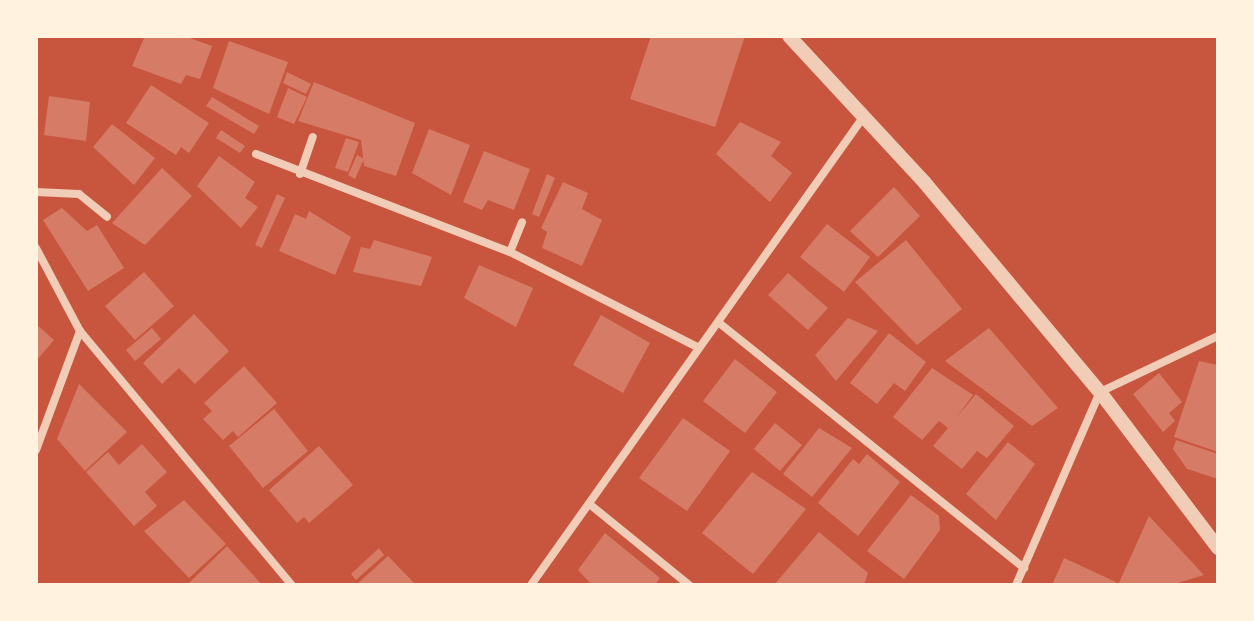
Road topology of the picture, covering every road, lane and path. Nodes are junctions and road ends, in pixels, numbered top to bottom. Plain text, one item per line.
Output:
1 (789, 36) edge
2 (864, 116) junction
3 (313, 137) dead end
4 (256, 154) dead end
5 (300, 174) junction
6 (36, 192) edge
7 (107, 217) dead end
8 (522, 222) dead end
9 (36, 248) edge
10 (510, 252) junction
11 (718, 322) junction
12 (80, 331) junction
13 (1218, 336) edge
14 (699, 348) junction
15 (1100, 392) junction
16 (36, 450) edge
17 (593, 507) junction
18 (1218, 548) edge
19 (1024, 568) junction
20 (292, 585) edge
21 (531, 585) edge
22 (689, 585) edge
23 (1016, 585) edge

1 - 2 street
2 - 11 street
2 - 15 street
3 - 5 street
4 - 5 street
5 - 10 street
6 - 7 street
8 - 10 street
9 - 12 street
10 - 14 street
11 - 14 street
11 - 19 street
12 - 16 street
12 - 20 street
13 - 15 street
14 - 17 street
15 - 18 street
15 - 19 street
17 - 21 street
17 - 22 street
19 - 23 street

